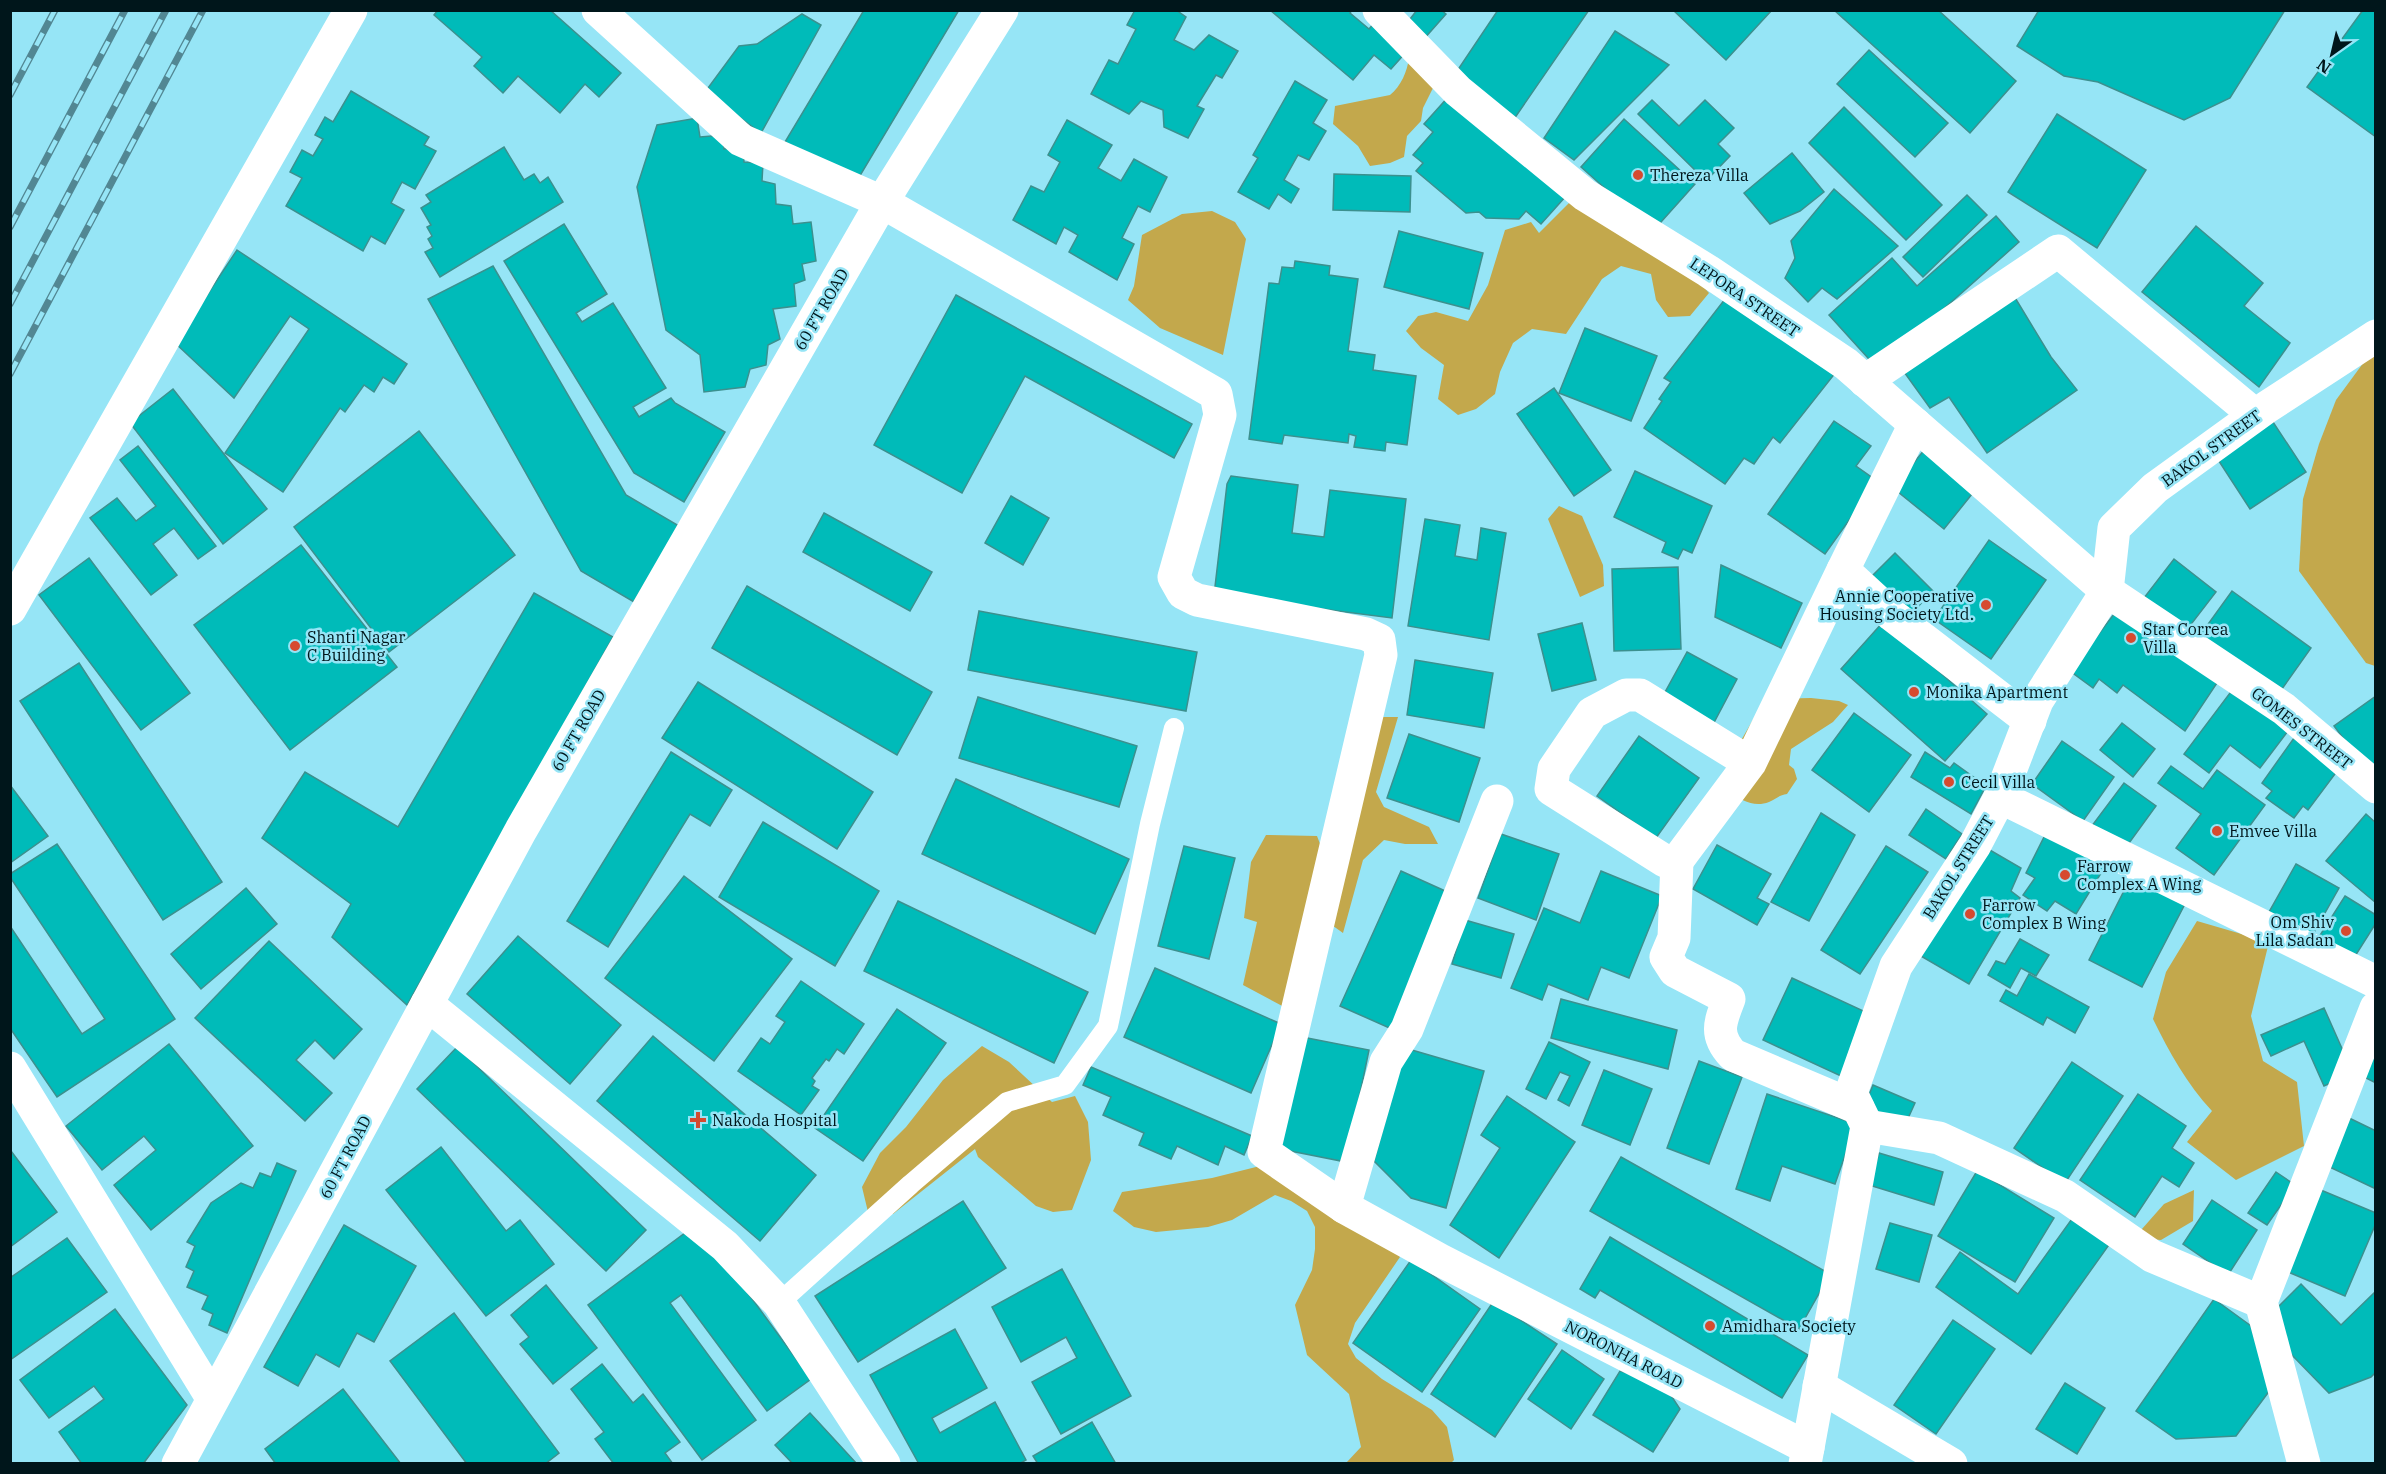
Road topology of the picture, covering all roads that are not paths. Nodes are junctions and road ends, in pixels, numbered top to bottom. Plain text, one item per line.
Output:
1 (351, 10) edge
2 (598, 10) edge
3 (1002, 10) edge
4 (1379, 10) edge
5 (882, 202) junction
6 (2376, 336) edge
7 (1865, 381) junction
8 (2255, 416) junction
9 (1915, 424) junction
10 (1843, 570) junction
11 (2107, 591) junction
12 (10, 609) edge
13 (2030, 721) junction
14 (1174, 728) dead end
15 (1750, 763) junction
16 (2376, 787) edge
17 (2000, 797) junction
18 (1497, 801) dead end
19 (1677, 861) junction
20 (2376, 982) edge
21 (428, 1004) junction
22 (2376, 1008) edge
23 (10, 1068) edge
24 (1862, 1117) junction
25 (1344, 1207) junction
26 (2261, 1302) junction
27 (779, 1303) junction
28 (1819, 1386) junction
29 (213, 1398) junction
30 (1806, 1456) edge
31 (178, 1464) edge
32 (884, 1464) edge
33 (1951, 1464) edge
34 (2304, 1464) edge

1 - 12 street
2 - 5 street
3 - 5 street, 60 FT ROAD
4 - 7 street, LEPORA STREET
5 - 21 street, 60 FT ROAD
5 - 25 street, NORONHA ROAD
6 - 8 street, BAKOL STREET
7 - 8 street
7 - 9 street, LEPORA STREET
8 - 11 street, BAKOL STREET
9 - 10 street
9 - 11 street, LEPORA STREET
10 - 13 street
10 - 15 street
11 - 13 street, BAKOL STREET
11 - 16 street, GOMES STREET
13 - 17 street, BAKOL STREET
14 - 27 lane
15 - 19 street
15 - 19 street
17 - 20 street
17 - 24 street, BAKOL STREET
18 - 25 street
19 - 24 street
21 - 27 street
21 - 29 street, 60 FT ROAD
22 - 26 street
23 - 29 street
24 - 26 street
24 - 28 street, BAKOL STREET
25 - 30 street, NORONHA ROAD
26 - 34 street
27 - 32 street
28 - 30 street, BAKOL STREET
28 - 33 street
29 - 31 street, 60 FT ROAD

